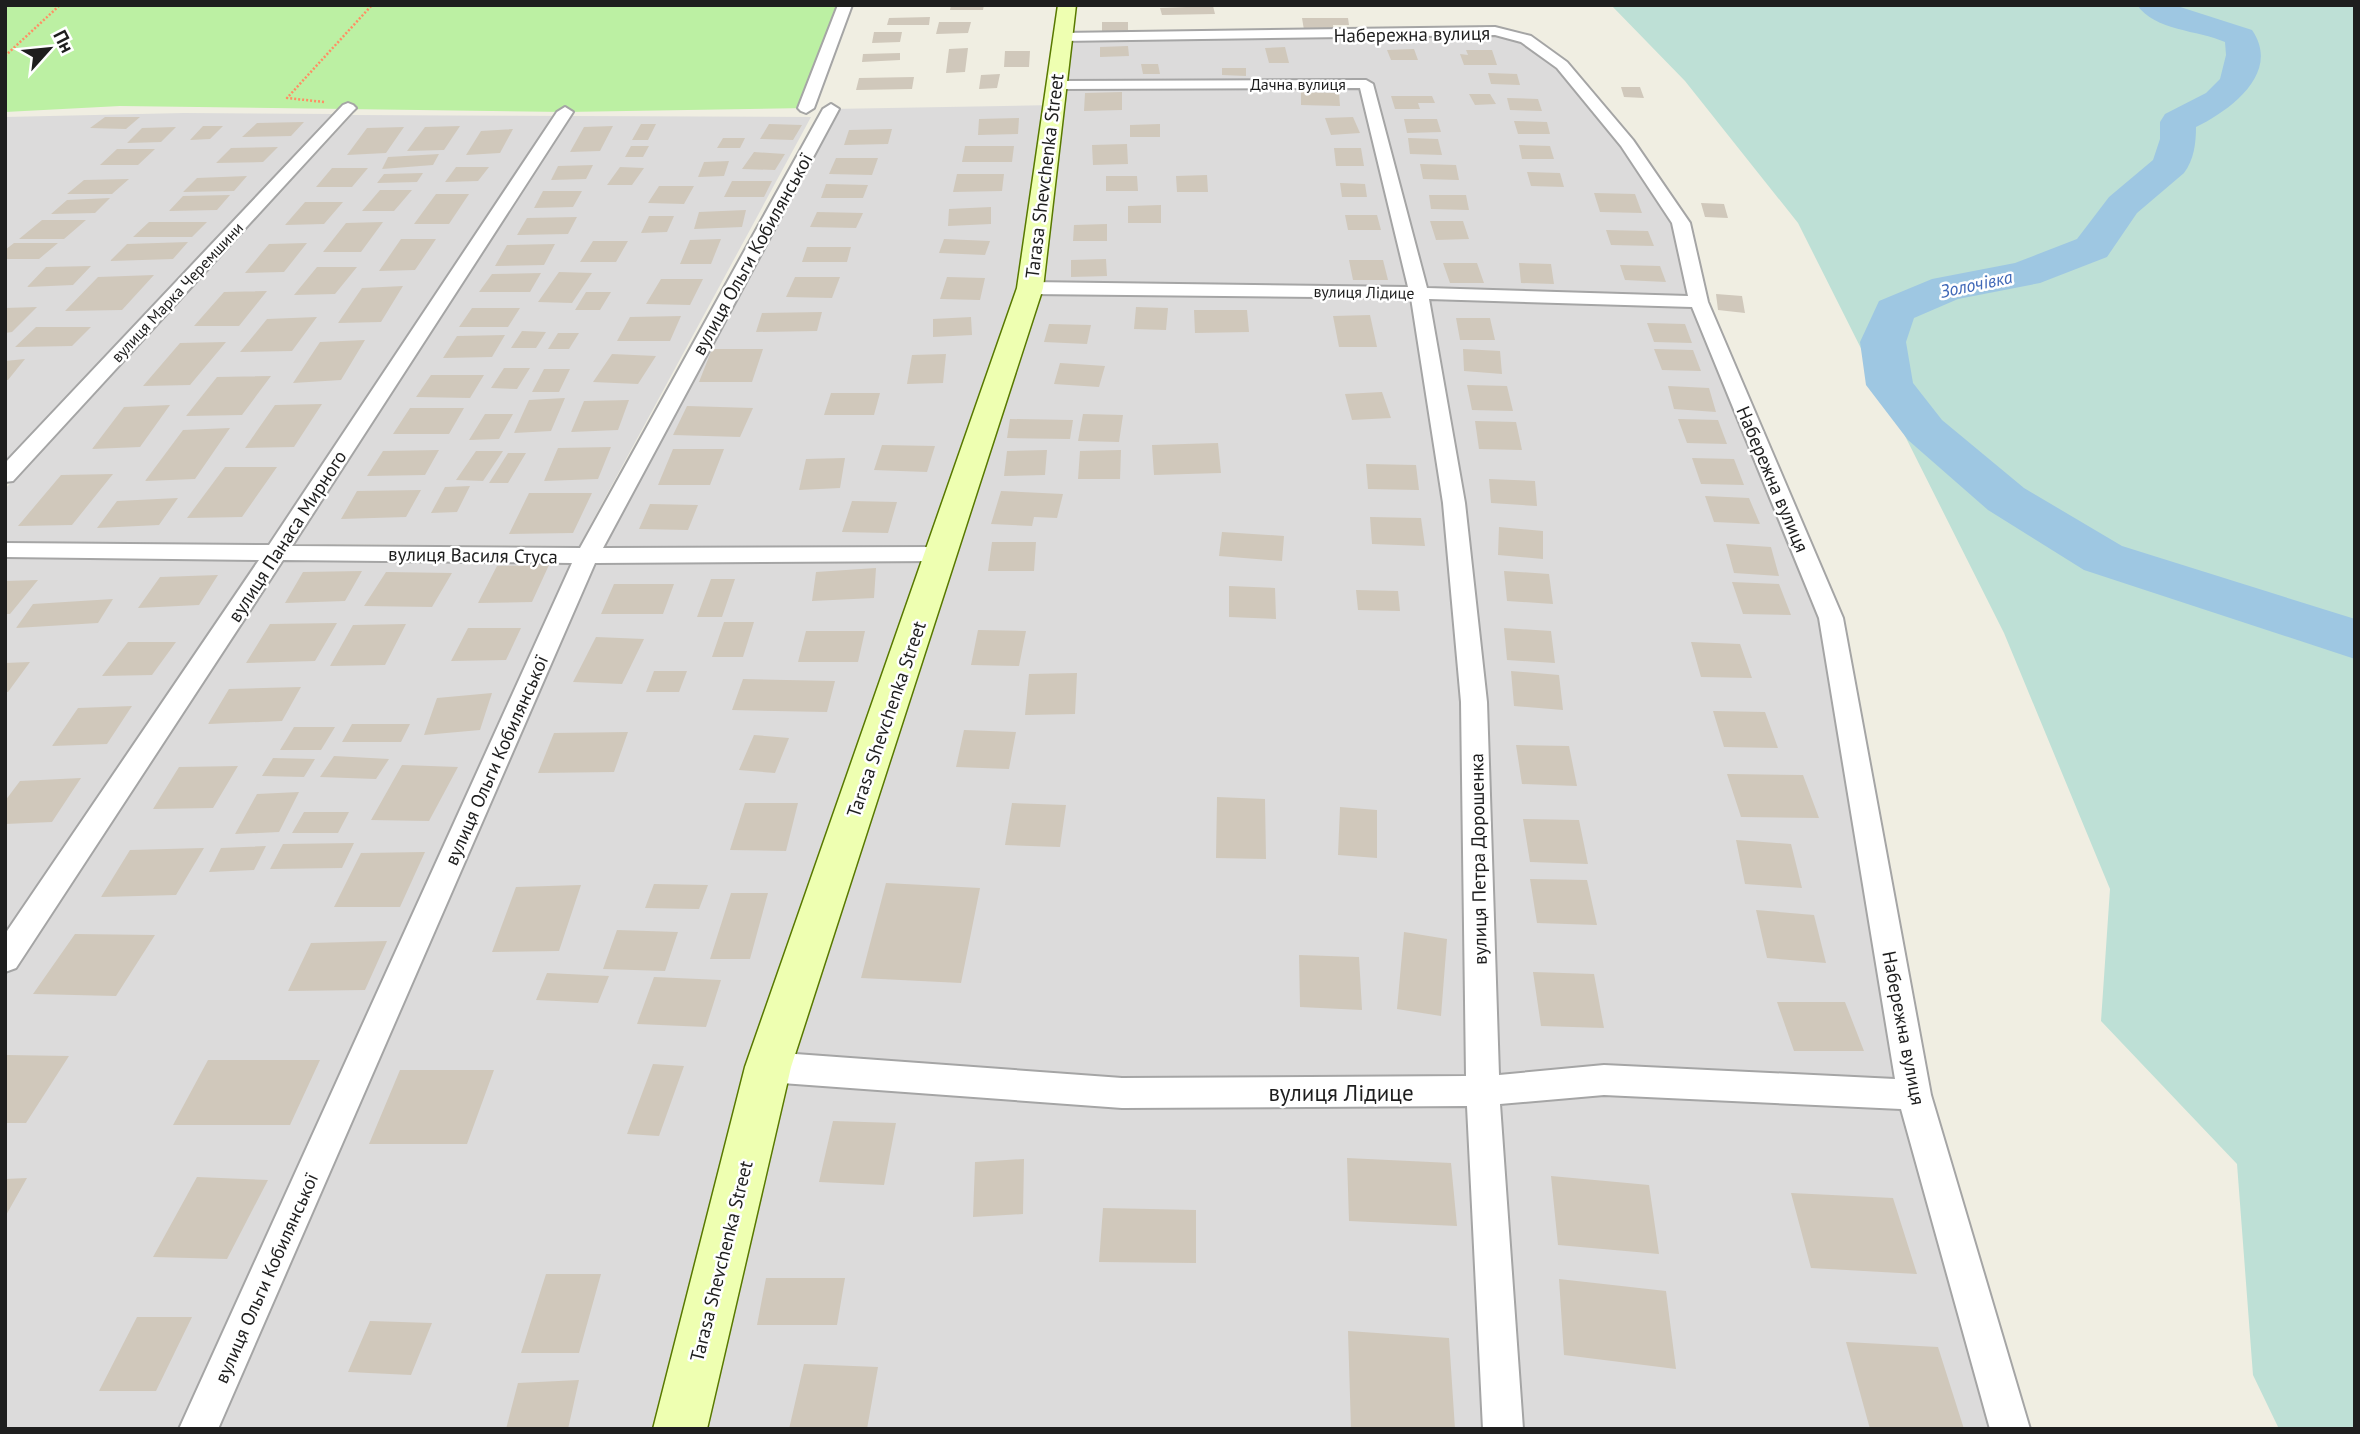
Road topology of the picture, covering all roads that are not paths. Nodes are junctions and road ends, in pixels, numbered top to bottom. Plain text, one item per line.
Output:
1 (845, 5) edge
2 (1064, 21) edge
3 (1057, 85) junction
4 (348, 108) road end
5 (565, 111) dead end
6 (1030, 288) junction
7 (1419, 293) junction
8 (1699, 302) junction
9 (5, 476) edge
10 (5, 550) edge
11 (276, 553) junction
12 (942, 554) junction
13 (587, 556) junction
14 (5, 959) edge
15 (768, 1067) junction
16 (1483, 1091) junction
17 (1914, 1095) junction
18 (198, 1429) edge
19 (680, 1429) edge
20 (1503, 1429) edge
21 (2010, 1429) edge

1 - 13 street, вулиця Ольги Кобилянської
2 - 3 main road, Tarasa Shevchenka Street
2 - 8 street, Набережна вулиця
3 - 6 main road, Tarasa Shevchenka Street
3 - 7 street, Дачна вулиця
4 - 9 street, вулиця Марка Черемшини
5 - 11 street, вулиця Панаса Мирного
6 - 7 street, вулиця Лідице
6 - 12 main road, Tarasa Shevchenka Street
7 - 8 street, вулиця Лідице
7 - 16 street, вулиця Петра Дорошенка
8 - 17 street, Набережна вулиця
10 - 11 street, вулиця Василя Стуса
11 - 13 street, вулиця Василя Стуса
11 - 14 street, вулиця Панаса Мирного
12 - 13 street, вулиця Василя Стуса
12 - 15 main road, Tarasa Shevchenka Street
13 - 18 street, вулиця Ольги Кобилянської
15 - 16 street, вулиця Лідице
15 - 19 main road, Tarasa Shevchenka Street
16 - 17 street, вулиця Лідице
16 - 20 street, вулиця Петра Дорошенка
17 - 21 street, Набережна вулиця

